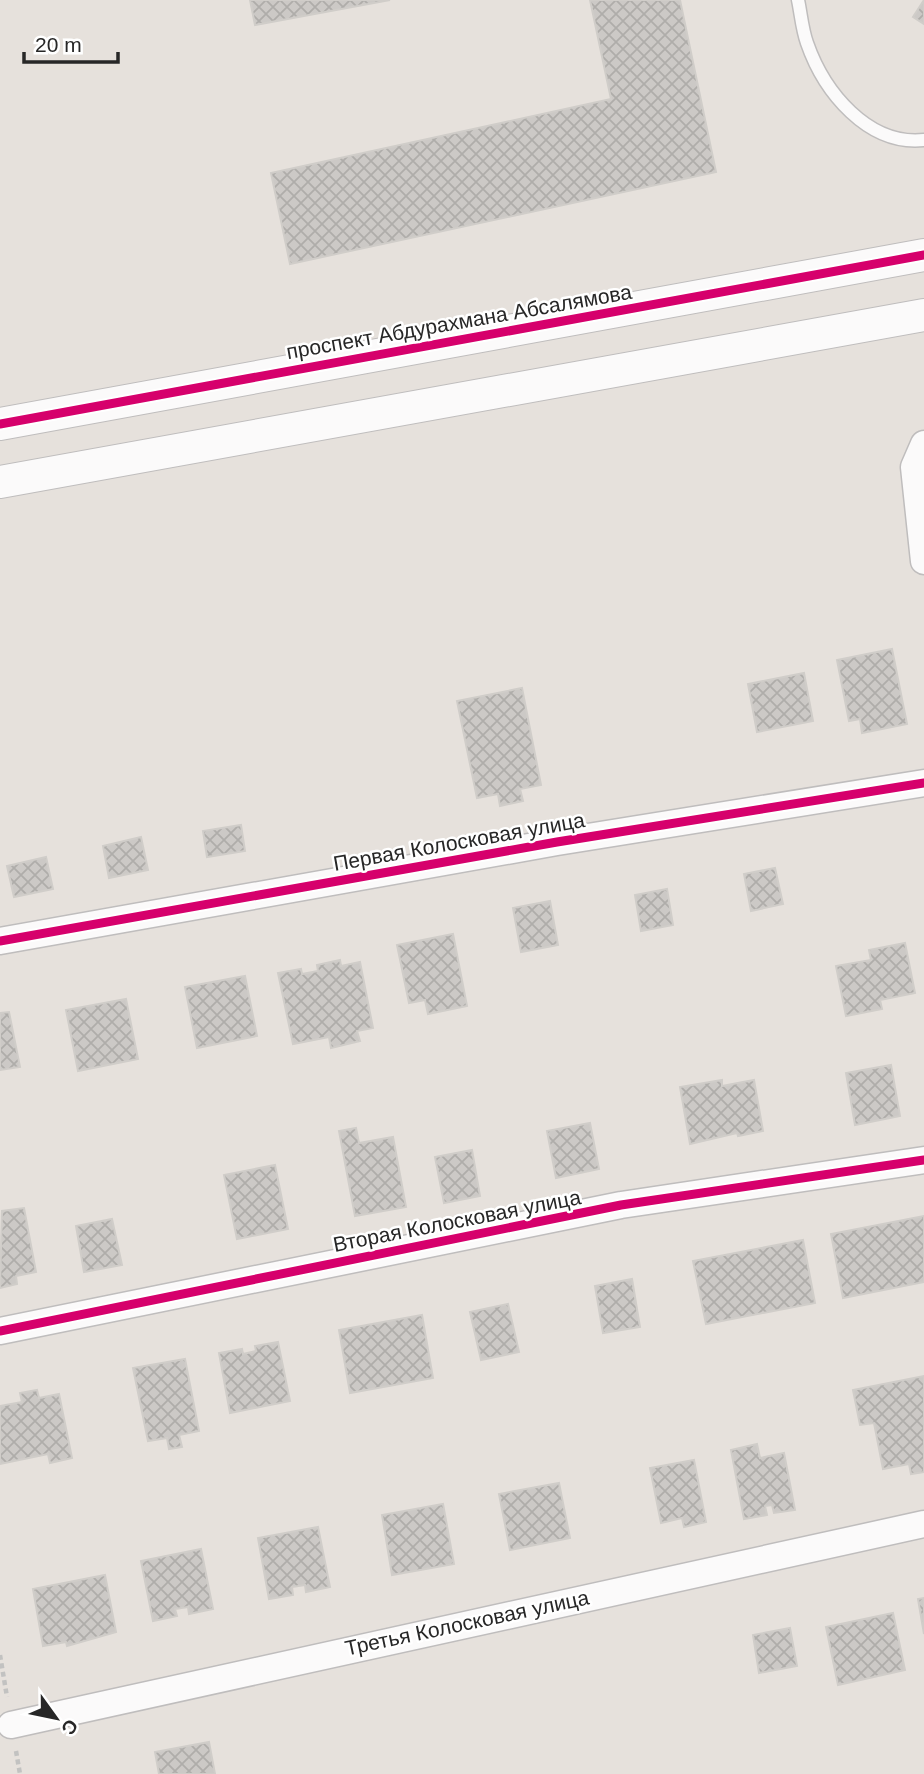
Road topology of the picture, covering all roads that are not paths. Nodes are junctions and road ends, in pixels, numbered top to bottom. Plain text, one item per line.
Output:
1 (798, 0) edge
2 (924, 139) edge
3 (924, 255) edge
4 (924, 315) edge
5 (0, 424) edge
6 (924, 444) edge
7 (0, 482) edge
8 (924, 561) edge
9 (924, 783) edge
10 (0, 941) edge
11 (924, 1160) edge
12 (0, 1331) edge
13 (924, 1524) edge
14 (11, 1725) dead end

1 - 2 lane
3 - 5 street, проспект Абдурахмана Абсалямова
4 - 7 street
6 - 8 street
9 - 10 street, Первая Колосковая улица
11 - 12 street, Вторая Колосковая улица
13 - 14 street, Третья Колосковая улица

